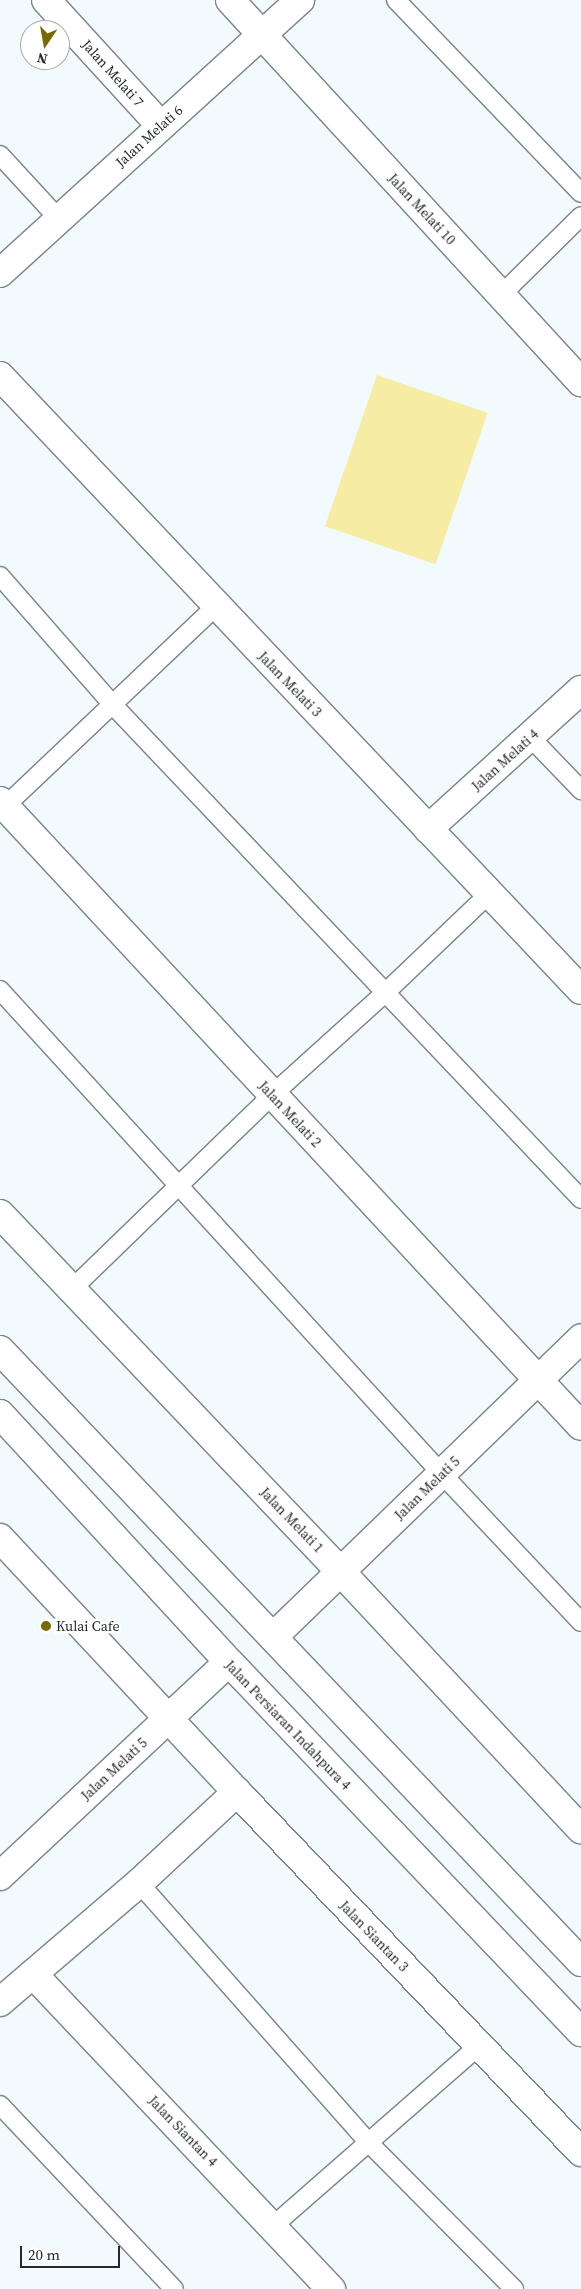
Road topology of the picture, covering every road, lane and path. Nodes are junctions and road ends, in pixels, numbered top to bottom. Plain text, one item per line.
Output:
1 (46, 0) edge
2 (230, 0) edge
3 (300, 0) edge
4 (396, 0) edge
5 (262, 35) junction
6 (160, 125) junction
7 (0, 155) edge
8 (581, 193) edge
9 (581, 216) edge
10 (58, 218) junction
11 (0, 273) edge
12 (500, 295) junction
13 (0, 376) edge
14 (581, 382) edge
15 (0, 576) edge
16 (216, 606) junction
17 (581, 690) edge
18 (112, 704) junction
19 (530, 737) junction
20 (581, 790) edge
21 (2, 806) edge
22 (428, 829) junction
23 (489, 894) junction
24 (0, 990) edge
25 (581, 990) edge
26 (386, 992) junction
27 (272, 1095) junction
28 (180, 1186) junction
29 (581, 1199) edge
30 (0, 1214) edge
31 (72, 1289) junction
32 (581, 1339) edge
33 (0, 1350) edge
34 (538, 1382) junction
35 (0, 1414) edge
36 (581, 1426) edge
37 (442, 1474) junction
38 (0, 1538) edge
39 (341, 1572) junction
40 (581, 1622) edge
41 (274, 1637) junction
42 (229, 1662) junction
43 (169, 1718) junction
44 (237, 1792) junction
45 (581, 1829) edge
46 (0, 1876) edge
47 (139, 1883) junction
48 (581, 1962) edge
49 (33, 1974) junction
50 (0, 2002) edge
51 (581, 2032) edge
52 (480, 2046) junction
53 (0, 2105) edge
54 (369, 2143) junction
55 (581, 2152) edge
56 (273, 2226) junction
57 (174, 2289) edge
58 (331, 2289) edge
59 (514, 2289) edge

1 - 6 street, Jalan Melati 7
2 - 5 street, Jalan Melati 10
3 - 5 street, Jalan Melati 6
4 - 8 lane
5 - 6 street, Jalan Melati 6
5 - 12 street, Jalan Melati 10
6 - 10 street, Jalan Melati 6
7 - 10 lane
9 - 12 lane
10 - 11 street, Jalan Melati 6
12 - 14 street, Jalan Melati 10
13 - 16 street, Jalan Melati 3
15 - 18 lane
16 - 18 lane
16 - 22 street, Jalan Melati 3
17 - 19 street, Jalan Melati 4
18 - 21 lane
18 - 26 lane
19 - 20 lane
19 - 22 street, Jalan Melati 4
21 - 27 street, Jalan Melati 2
22 - 23 street, Jalan Melati 3
23 - 25 street, Jalan Melati 3
23 - 26 lane
24 - 28 lane
26 - 27 lane
26 - 29 lane
27 - 28 lane
27 - 34 street, Jalan Melati 2
28 - 31 lane
28 - 37 lane
30 - 31 street, Jalan Melati 1
31 - 39 street, Jalan Melati 1
32 - 34 street, Jalan Melati 5
33 - 41 street
34 - 36 street, Jalan Melati 2
34 - 37 street, Jalan Melati 5
35 - 42 street, Jalan Persiaran Indahpura 4
37 - 39 street, Jalan Melati 5
37 - 40 lane
38 - 43 street, Jalan Siantan 3
39 - 41 street, Jalan Melati 5
39 - 45 street, Jalan Melati 1
41 - 48 street
42 - 43 street, Jalan Melati 5
42 - 51 street, Jalan Persiaran Indahpura 4
43 - 44 street, Jalan Siantan 3
43 - 46 street, Jalan Melati 5
44 - 47 street
44 - 52 street, Jalan Siantan 3
47 - 49 street
47 - 54 lane
49 - 50 street
49 - 56 street, Jalan Siantan 4
52 - 54 lane
52 - 55 street, Jalan Siantan 3
53 - 57 lane
54 - 56 lane
54 - 59 lane
56 - 58 street, Jalan Siantan 4

